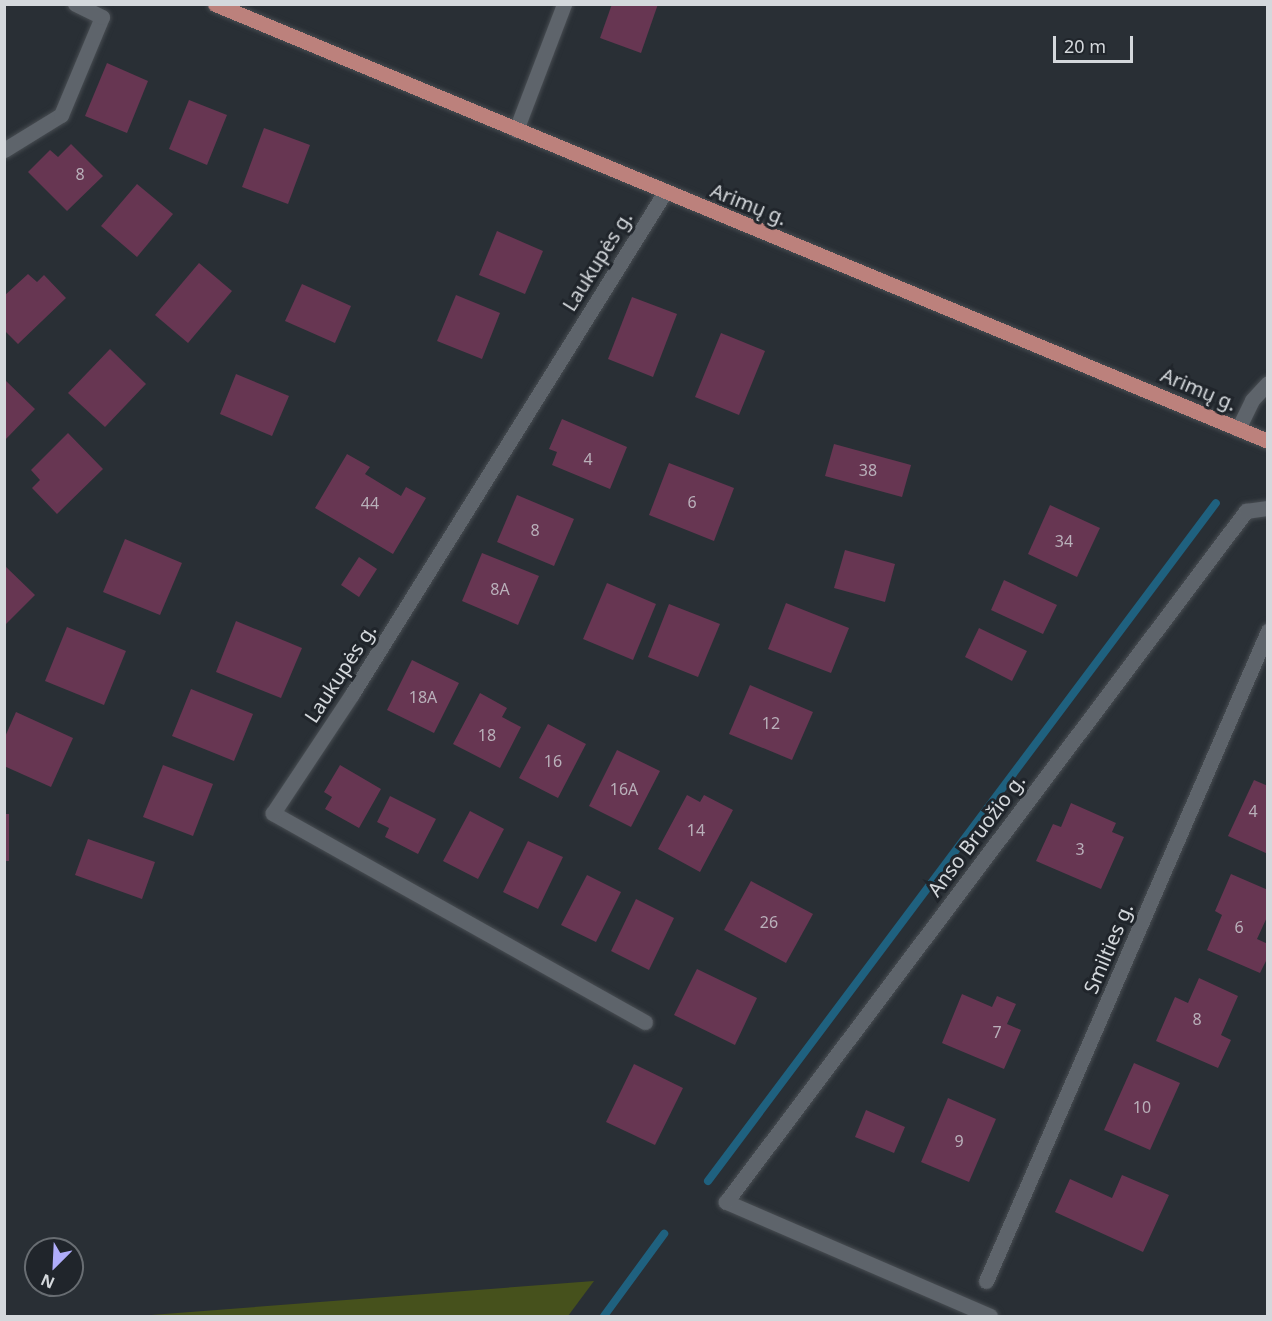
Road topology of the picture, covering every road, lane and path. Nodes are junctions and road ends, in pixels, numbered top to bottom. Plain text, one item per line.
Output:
1 (75, 4) edge
2 (215, 4) edge
3 (564, 4) edge
4 (516, 129) junction
5 (4, 150) edge
6 (665, 192) junction
7 (1268, 383) edge
8 (1238, 429) junction
9 (1268, 441) edge
10 (1268, 508) edge
11 (1268, 631) edge
12 (645, 1022) dead end
13 (986, 1281) dead end
14 (990, 1317) edge

1 - 5 street
2 - 4 main road, Arimų g.
3 - 4 street
4 - 6 main road, Arimų g.
6 - 8 main road, Arimų g.
6 - 12 street, Laukupės g.
7 - 8 street
8 - 9 main road, Arimų g.
10 - 14 street, Anso Bruožio g.
11 - 13 street, Smilties g.

